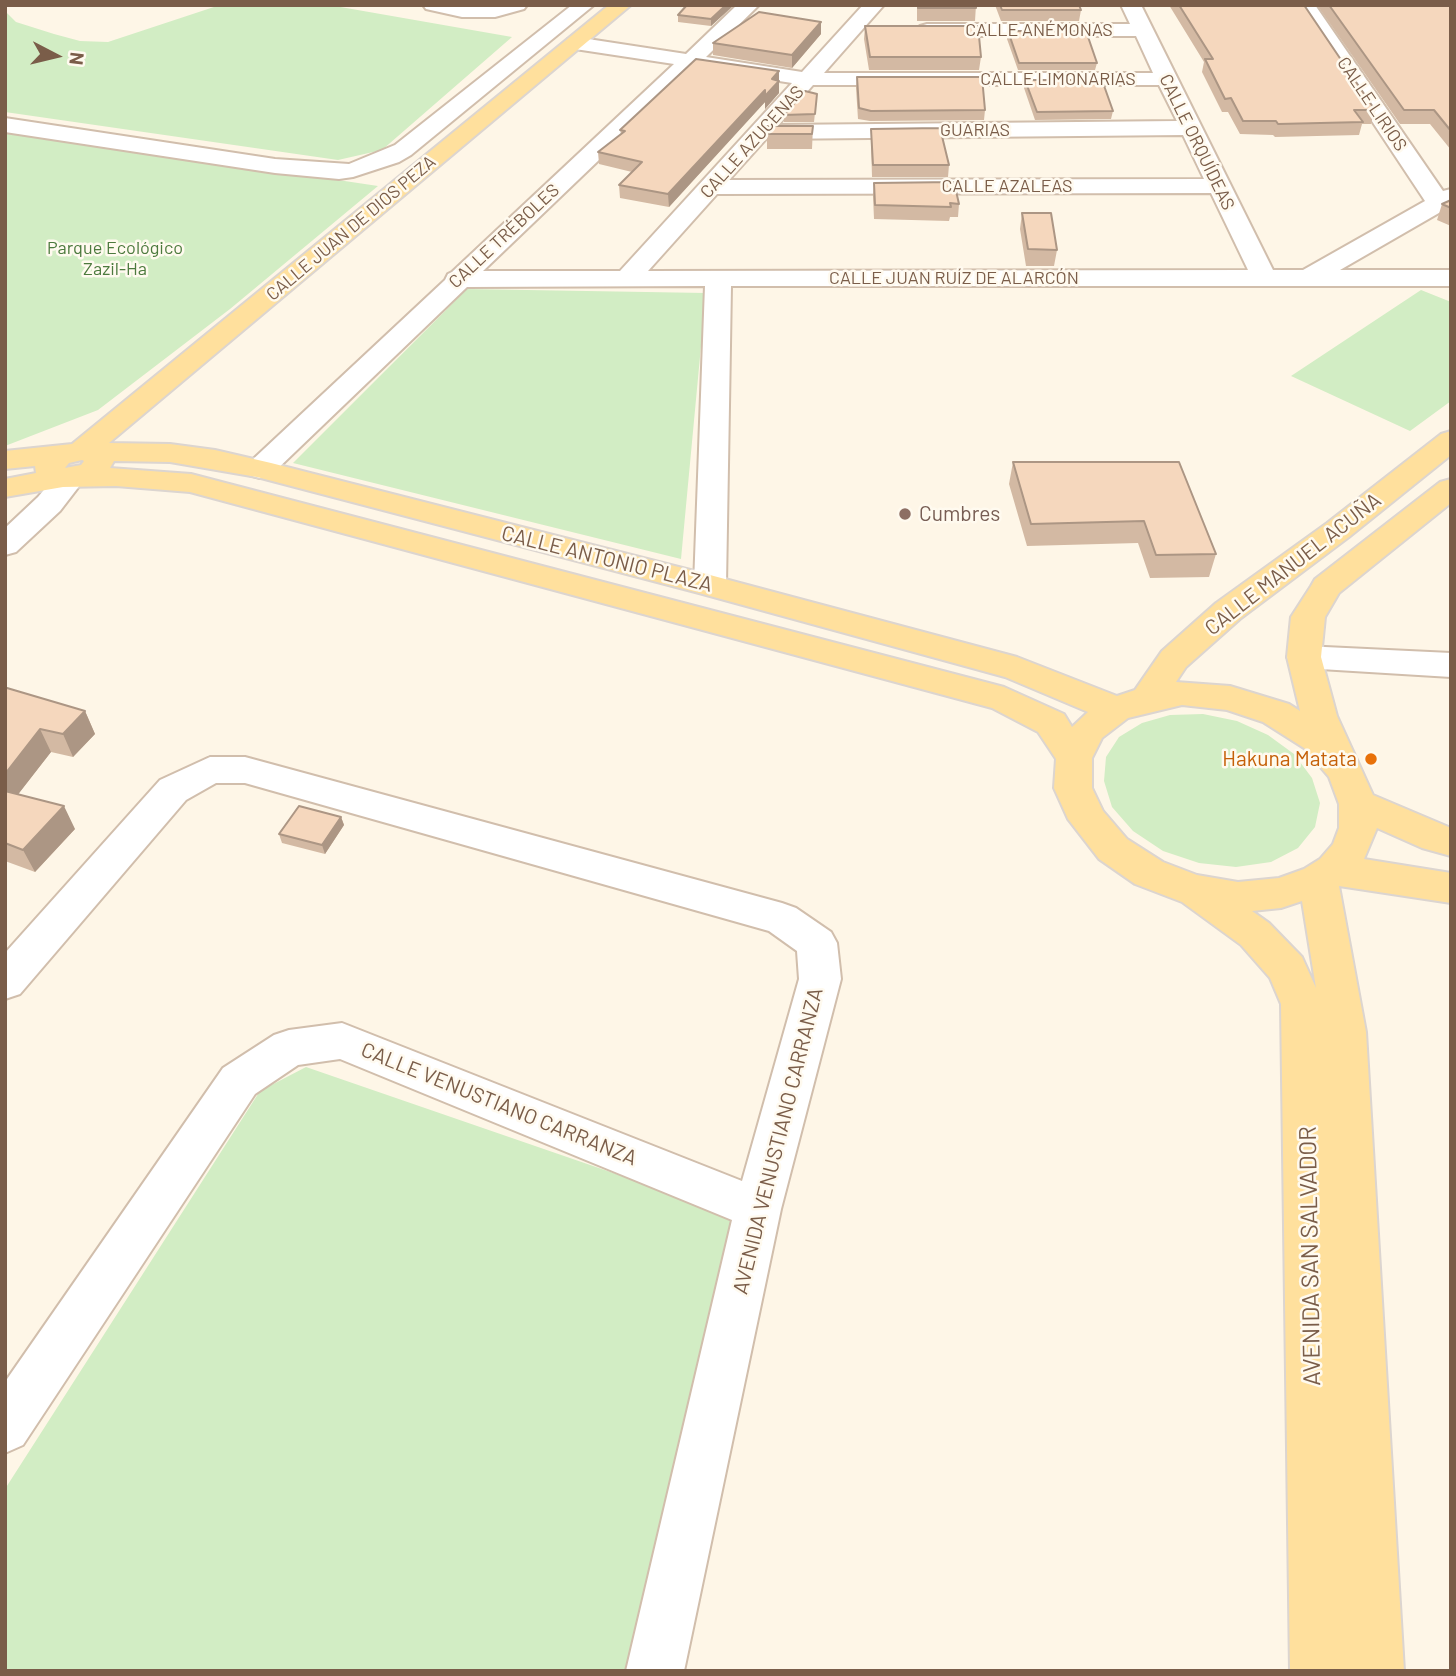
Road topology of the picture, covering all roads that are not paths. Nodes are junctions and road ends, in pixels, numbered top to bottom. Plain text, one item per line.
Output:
1 (433, 5) edge
2 (517, 5) edge
3 (584, 5) edge
4 (621, 5) edge
5 (749, 5) edge
6 (874, 5) edge
7 (1131, 5) edge
8 (1305, 5) edge
9 (852, 30) junction
10 (880, 30) edge
11 (908, 30) edge
12 (1142, 30) junction
13 (575, 43) junction
14 (690, 62) junction
15 (808, 79) junction
16 (1166, 79) junction
17 (5, 125) edge
18 (1191, 128) junction
19 (760, 132) junction
20 (1217, 186) junction
21 (712, 187) junction
22 (1445, 200) edge
23 (628, 278) junction
24 (719, 278) junction
25 (1264, 278) junction
26 (1308, 278) junction
27 (1451, 278) edge
28 (457, 279) junction
29 (1451, 440) edge
30 (5, 460) edge
31 (75, 465) junction
32 (260, 469) junction
33 (5, 488) edge
34 (1451, 488) edge
35 (5, 545) edge
36 (710, 585) junction
37 (1304, 657) junction
38 (1451, 665) edge
39 (1131, 704) junction
40 (1074, 758) junction
41 (1352, 788) junction
42 (1451, 842) edge
43 (1326, 875) junction
44 (1451, 888) edge
45 (1193, 890) junction
46 (5, 982) edge
47 (758, 1209) junction
48 (5, 1427) edge
49 (1379, 1670) edge
50 (655, 1671) edge
51 (1319, 1671) edge

1 - 2 street
3 - 17 street
4 - 13 main road, CALLE JUAN DE DIOS PEZA
5 - 14 street, CALLE TRÉBOLES
6 - 9 street, CALLE AZUCENAS
7 - 12 street, CALLE ORQUÍDEAS
8 - 22 street, CALLE LIRIOS
9 - 10 street
9 - 15 street, CALLE AZUCENAS
11 - 12 street, CALLE ANÉMONAS
12 - 16 street, CALLE ORQUÍDEAS
13 - 14 street, CALLE LIMONARIAS
13 - 31 main road, CALLE JUAN DE DIOS PEZA
14 - 15 street, CALLE LIMONARIAS
14 - 28 street, CALLE TRÉBOLES
15 - 16 street, CALLE LIMONARIAS
15 - 19 street, CALLE AZUCENAS
16 - 18 street, CALLE ORQUÍDEAS
18 - 19 street, GUARIAS
18 - 20 street, CALLE ORQUÍDEAS
19 - 21 street, CALLE AZUCENAS
20 - 21 street, CALLE AZALEAS
20 - 25 street, CALLE ORQUÍDEAS
21 - 23 street, CALLE AZUCENAS
22 - 26 street
23 - 24 street, CALLE JUAN RUÍZ DE ALARCÓN
23 - 28 street, CALLE JUAN RUÍZ DE ALARCÓN
24 - 25 street, CALLE JUAN RUÍZ DE ALARCÓN
24 - 36 street
25 - 26 street, CALLE JUAN RUÍZ DE ALARCÓN
26 - 27 street, CALLE JUAN RUÍZ DE ALARCÓN
28 - 32 street, CALLE TRÉBOLES
29 - 39 main road, CALLE MANUEL ACUÑA
30 - 31 main road, CALLE ANTONIO PLAZA
31 - 32 main road, CALLE ANTONIO PLAZA
31 - 33 main road, CALLE ANTONIO PLAZA
31 - 35 street
31 - 40 main road, CALLE ANTONIO PLAZA
32 - 36 main road, CALLE ANTONIO PLAZA
34 - 37 main road, CALLE MANUEL ACUÑA
36 - 39 main road, CALLE ANTONIO PLAZA
37 - 38 street
37 - 41 main road, CALLE MANUEL ACUÑA
39 - 40 main road
39 - 41 main road
40 - 45 main road
41 - 42 main road
41 - 43 main road
43 - 44 main road
43 - 45 main road
43 - 49 main road, AVENIDA SAN SALVADOR
45 - 51 main road, AVENIDA SAN SALVADOR
46 - 47 street, AVENIDA VENUSTIANO CARRANZA
47 - 48 street, CALLE VENUSTIANO CARRANZA
47 - 50 street, AVENIDA VENUSTIANO CARRANZA

